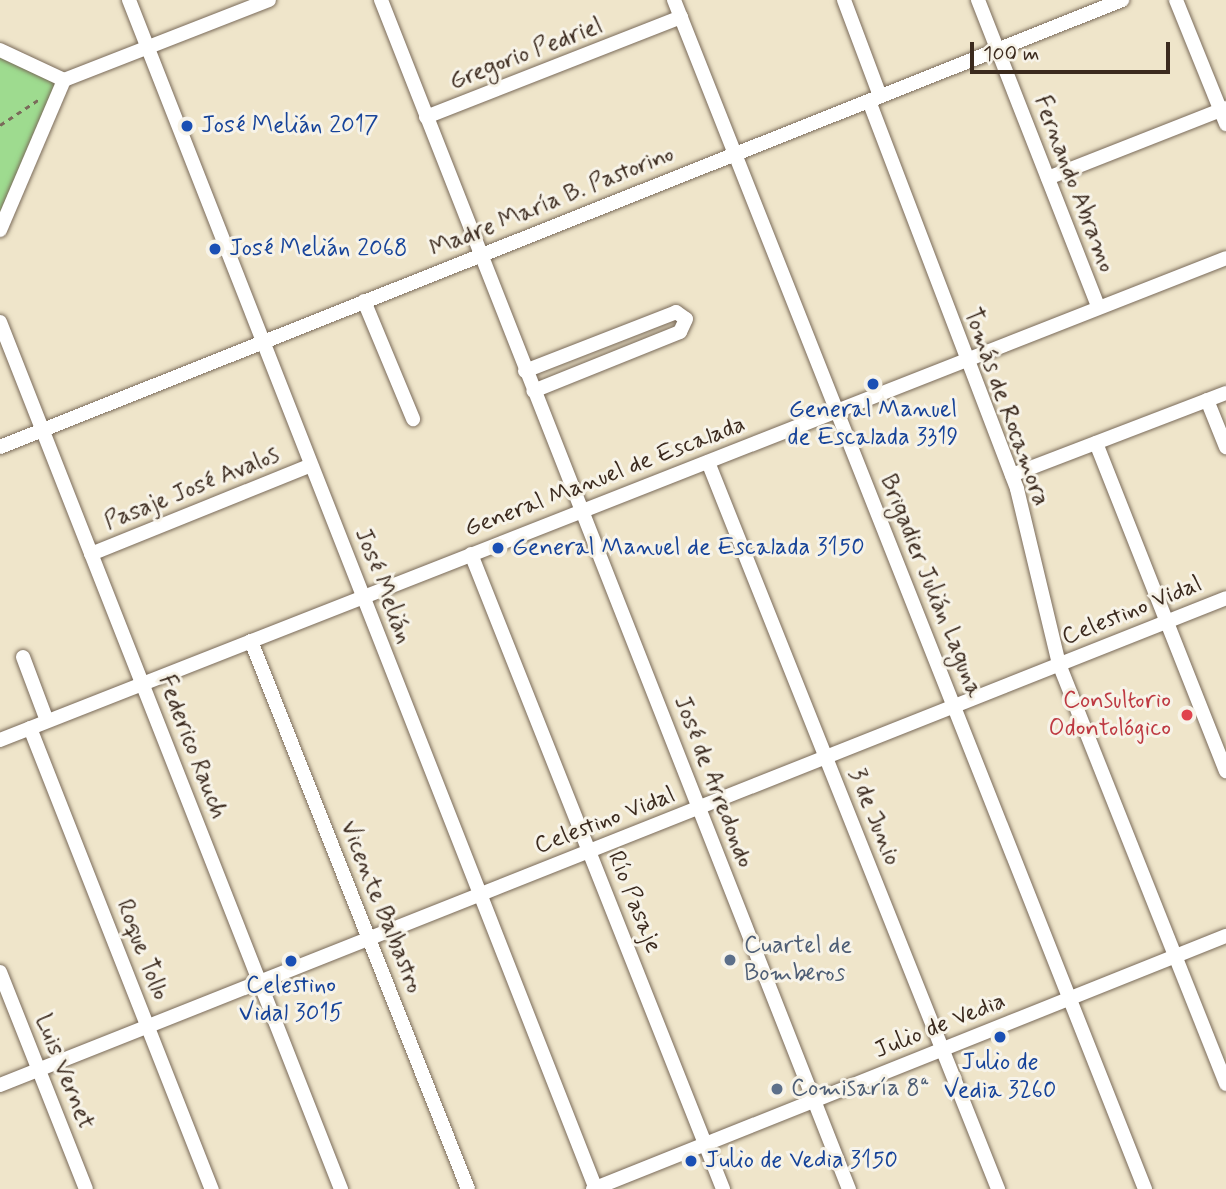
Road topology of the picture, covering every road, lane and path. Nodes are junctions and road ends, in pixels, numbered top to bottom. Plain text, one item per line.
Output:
1 (129, 0) edge
2 (269, 0) edge
3 (381, 0) edge
4 (674, 0) edge
5 (844, 0) edge
6 (978, 0) edge
7 (1122, 0) edge
8 (1176, 0) edge
9 (681, 17) junction
10 (147, 47) junction
11 (0, 50) edge
12 (998, 50) junction
13 (64, 80) junction
14 (875, 99) junction
15 (1224, 114) edge
16 (426, 117) junction
17 (0, 125) edge
18 (736, 153) junction
19 (1048, 178) junction
20 (0, 230) edge
21 (480, 256) junction
22 (1226, 258) edge
23 (364, 301) junction
24 (1098, 306) junction
25 (0, 322) edge
26 (262, 340) junction
27 (966, 359) junction
28 (525, 371) junction
29 (533, 391) junction
30 (1226, 393) edge
31 (1207, 400) junction
32 (838, 411) junction
33 (413, 419) dead end
34 (42, 430) junction
35 (1096, 443) junction
36 (0, 447) edge
37 (1226, 447) edge
38 (708, 462) junction
39 (311, 465) junction
40 (1012, 475) junction
41 (582, 511) junction
42 (91, 554) junction
43 (471, 554) junction
44 (363, 597) junction
45 (1226, 598) edge
46 (1167, 622) junction
47 (251, 641) junction
48 (23, 657) dead end
49 (1059, 664) junction
50 (143, 684) junction
51 (955, 707) junction
52 (47, 721) junction
53 (30, 728) junction
54 (0, 740) edge
55 (826, 758) junction
56 (1226, 771) edge
57 (699, 808) junction
58 (590, 852) junction
59 (480, 894) junction
60 (1226, 936) edge
61 (369, 939) junction
62 (1177, 956) junction
63 (0, 972) edge
64 (259, 982) junction
65 (1070, 998) junction
66 (147, 1026) junction
67 (942, 1050) junction
68 (38, 1069) junction
69 (0, 1084) edge
70 (1226, 1084) edge
71 (813, 1101) junction
72 (705, 1144) junction
73 (86, 1189) edge
74 (212, 1189) edge
75 (341, 1189) edge
76 (468, 1189) edge
77 (595, 1189) edge
78 (723, 1189) edge
79 (849, 1189) edge
80 (998, 1189) edge
81 (1145, 1189) edge

1 - 10 street, José Melián
2 - 10 street
3 - 16 street, José de Arredondo
4 - 9 street, Brigadier Julián Laguna
5 - 14 street, Tomás de Rocamora
6 - 12 street, Fernando Abramo
7 - 12 street, Madre María B. Pastorino
8 - 15 street
9 - 16 street, Gregorio Pedriel
9 - 18 street, Brigadier Julián Laguna
10 - 13 street
10 - 26 street, José Melián
11 - 13 street
12 - 14 street, Madre María B. Pastorino
12 - 19 street, Fernando Abramo
13 - 17 path
13 - 20 street
14 - 18 street, Madre María B. Pastorino
14 - 27 street, Tomás de Rocamora
15 - 19 street
16 - 21 street, José de Arredondo
18 - 21 street, Madre María B. Pastorino
18 - 32 street, Brigadier Julián Laguna
19 - 24 street, Fernando Abramo
21 - 23 street, Madre María B. Pastorino
21 - 28 street, José de Arredondo
22 - 24 street, General Manuel de Escalada
23 - 26 street, Madre María B. Pastorino
23 - 33 street
24 - 27 street, General Manuel de Escalada
25 - 34 street, Federico Rauch
26 - 34 street, Madre María B. Pastorino
26 - 39 street, José Melián
27 - 32 street, General Manuel de Escalada
27 - 40 street, Tomás de Rocamora
28 - 29 street, José de Arredondo
28 - 29 street
29 - 41 street, José de Arredondo
30 - 31 street
31 - 35 street
31 - 37 street
32 - 38 street, General Manuel de Escalada
32 - 51 street, Brigadier Julián Laguna
34 - 36 street, Madre María B. Pastorino
34 - 42 street, Federico Rauch
35 - 40 street
35 - 46 street
38 - 41 street, General Manuel de Escalada
38 - 55 street, 3 de Junio
39 - 42 street, Pasaje José Avalos
39 - 44 street, José Melián
40 - 49 street, Tomás de Rocamora
41 - 43 street, General Manuel de Escalada
41 - 57 street, José de Arredondo
42 - 50 street, Federico Rauch
43 - 44 street, General Manuel de Escalada
43 - 58 street, Río Pasaje
44 - 47 street, General Manuel de Escalada
44 - 59 street, José Melián
45 - 46 street, Celestino Vidal
46 - 49 street, Celestino Vidal
46 - 56 street
47 - 50 street, General Manuel de Escalada
47 - 61 street, Vicente Balbastro
48 - 52 street
49 - 51 street, Celestino Vidal
49 - 62 street, Tomás de Rocamora
50 - 52 street, General Manuel de Escalada
50 - 64 street, Federico Rauch
51 - 55 street, Celestino Vidal
51 - 65 street, Brigadier Julián Laguna
52 - 53 street, General Manuel de Escalada
53 - 54 street, General Manuel de Escalada
53 - 66 street, Roque Tollo
55 - 57 street, Celestino Vidal
55 - 67 street, 3 de Junio
57 - 58 street, Celestino Vidal
57 - 71 street, José de Arredondo
58 - 59 street, Celestino Vidal
58 - 72 street, Río Pasaje
59 - 61 street, Celestino Vidal
59 - 77 street, José Melián
60 - 62 street, Julio de Vedia
61 - 64 street, Celestino Vidal
61 - 76 street, Vicente Balbastro
62 - 65 street, Julio de Vedia
62 - 70 street, Tomás de Rocamora
63 - 68 street, Luis Vernet
64 - 66 street, Celestino Vidal
64 - 75 street, Federico Rauch
65 - 67 street, Julio de Vedia
65 - 81 street, Brigadier Julián Laguna
66 - 68 street, Celestino Vidal
66 - 74 street, Roque Tollo
67 - 71 street, Julio de Vedia
67 - 80 street, 3 de Junio
68 - 69 street, Celestino Vidal
68 - 73 street, Luis Vernet
71 - 72 street, Julio de Vedia
71 - 79 street, José de Arredondo
72 - 77 street, Julio de Vedia
72 - 78 street, Río Pasaje

